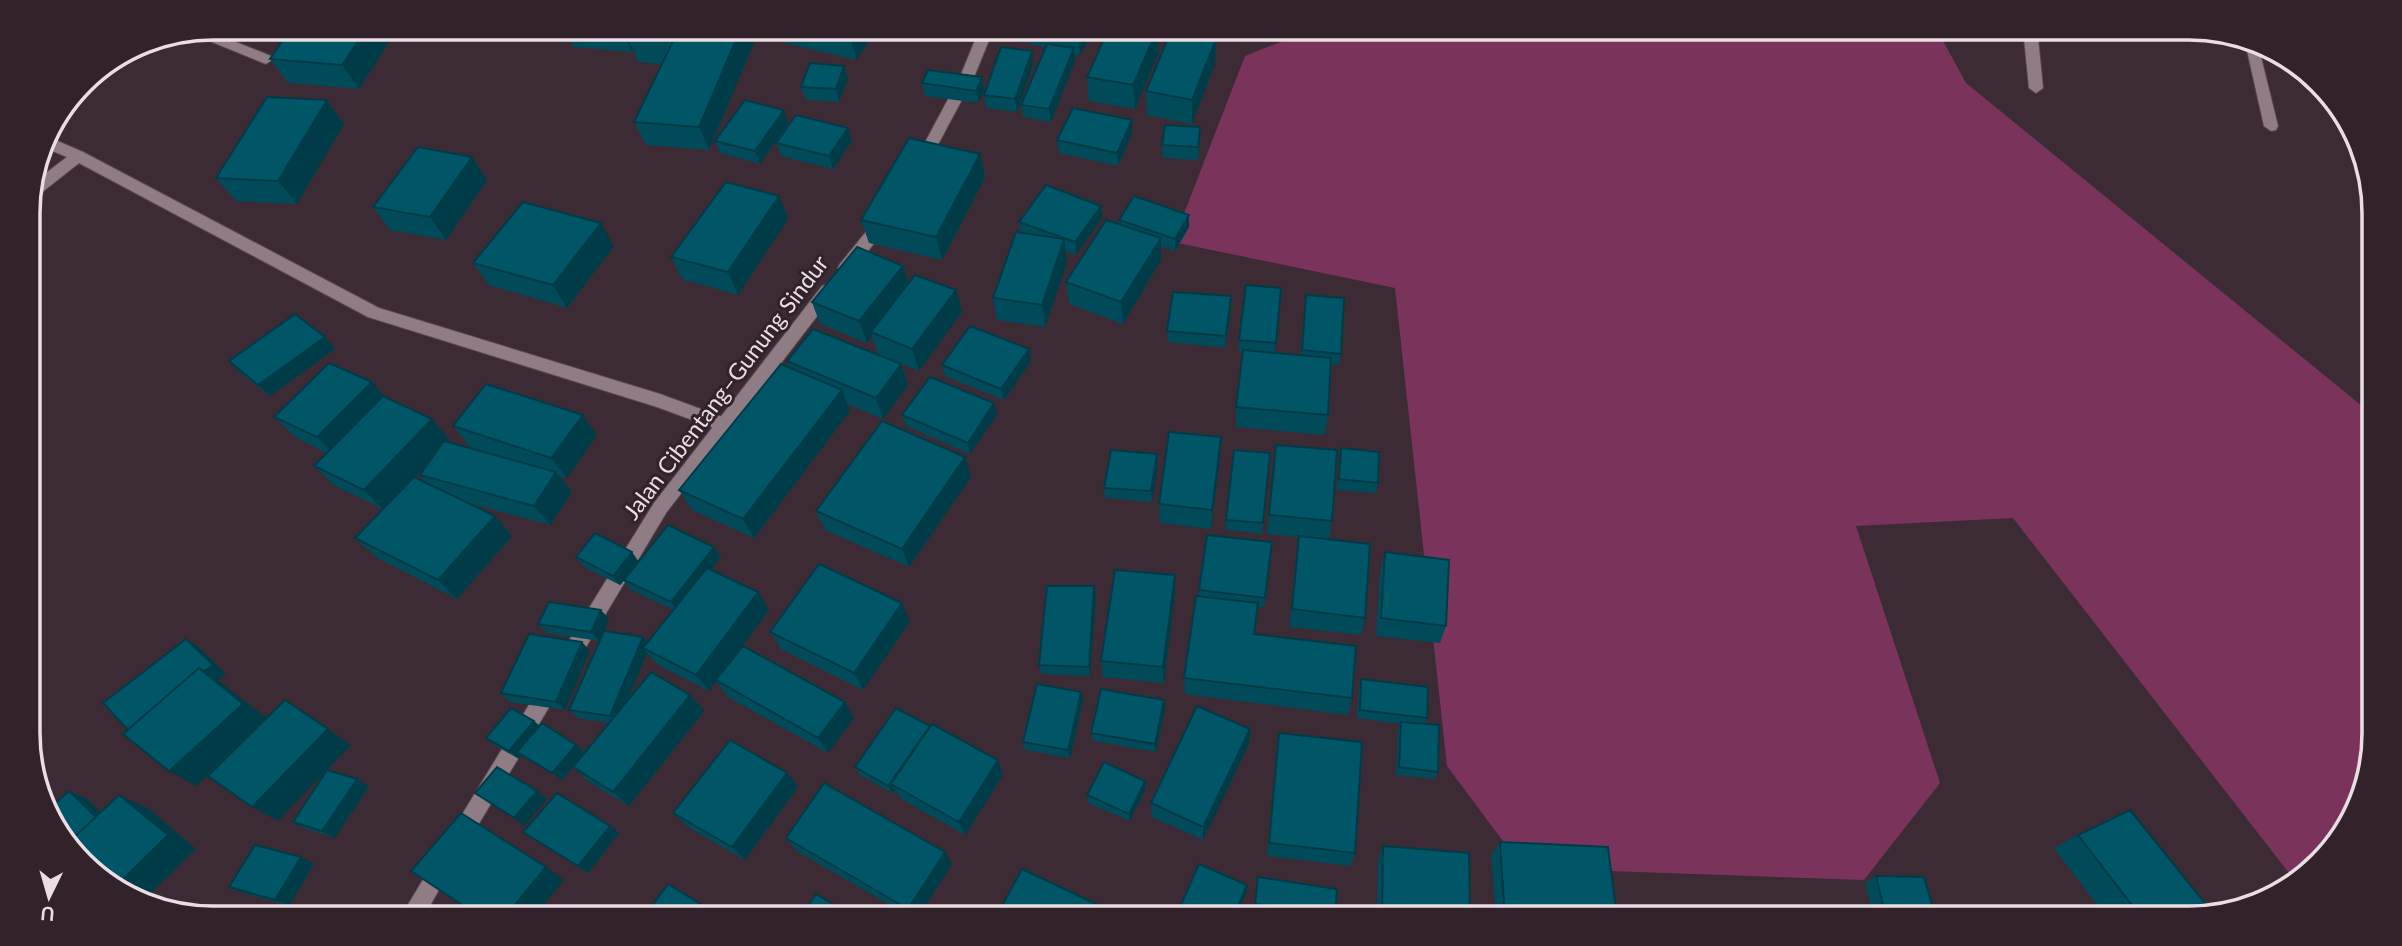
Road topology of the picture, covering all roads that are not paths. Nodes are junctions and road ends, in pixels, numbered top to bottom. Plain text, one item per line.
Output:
1 (2031, 40) edge
2 (220, 41) edge
3 (982, 41) edge
4 (2253, 53) edge
5 (267, 59) edge
6 (2036, 88) dead end
7 (2271, 126) dead end
8 (54, 145) edge
9 (78, 156) junction
10 (912, 180) edge
11 (43, 183) edge
12 (898, 202) edge
13 (722, 424) junction
14 (418, 906) edge

1 - 6 street
2 - 5 street
3 - 10 street
4 - 7 street
8 - 9 street
9 - 11 street
9 - 13 street
12 - 13 street, Jalan Cibentang–Gunung Sindur
13 - 14 street, Jalan Cibentang–Gunung Sindur

